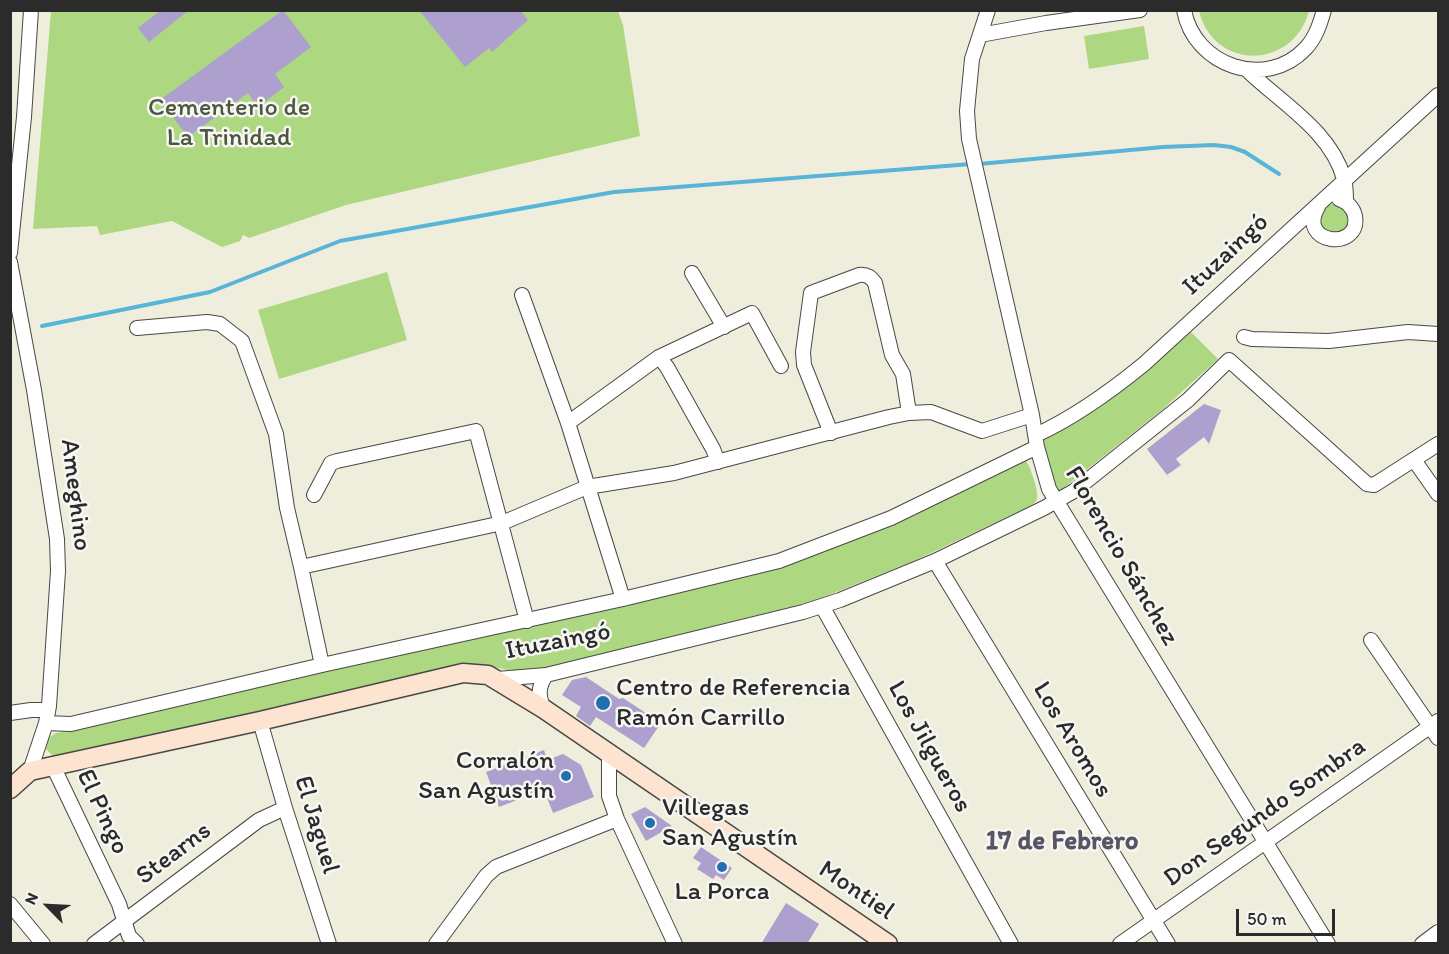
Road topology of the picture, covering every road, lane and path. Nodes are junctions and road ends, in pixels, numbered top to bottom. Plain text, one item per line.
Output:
1 (31, 10) edge
2 (988, 10) edge
3 (1140, 10) edge
4 (1184, 10) edge
5 (1324, 10) edge
6 (980, 35) junction
7 (1247, 70) junction
8 (1438, 95) edge
9 (1345, 180) junction
10 (1347, 202) junction
11 (1321, 203) junction
12 (1293, 228) junction
13 (1316, 230) junction
14 (10, 253) edge
15 (10, 262) edge
16 (692, 273) dead end
17 (522, 295) dead end
18 (724, 327) junction
19 (137, 328) dead end
20 (1438, 334) edge
21 (1244, 337) dead end
22 (659, 357) junction
23 (781, 366) dead end
24 (909, 413) junction
25 (1032, 415) junction
26 (568, 423) junction
27 (831, 433) junction
28 (1037, 441) junction
29 (1438, 444) edge
30 (1414, 460) junction
31 (718, 462) junction
32 (587, 486) junction
33 (1438, 494) edge
34 (314, 495) dead end
35 (1055, 501) junction
36 (502, 523) junction
37 (935, 561) junction
38 (301, 567) junction
39 (623, 599) junction
40 (822, 606) junction
41 (527, 621) junction
42 (1371, 639) dead end
43 (322, 665) junction
44 (546, 675) junction
45 (497, 679) junction
46 (544, 709) junction
47 (10, 713) edge
48 (47, 717) junction
49 (260, 721) junction
50 (1436, 729) edge
51 (609, 754) junction
52 (54, 766) junction
53 (30, 771) junction
54 (10, 789) edge
55 (285, 808) junction
56 (617, 819) junction
57 (1265, 842) junction
58 (10, 904) edge
59 (1154, 919) junction
60 (124, 921) junction
61 (1438, 932) edge
62 (43, 944) edge
63 (94, 944) edge
64 (136, 944) edge
65 (329, 944) edge
66 (436, 944) edge
67 (675, 944) edge
68 (888, 944) edge
69 (1011, 944) edge
70 (1120, 944) edge
71 (1168, 944) edge
72 (1328, 944) edge
73 (1422, 944) edge

1 - 14 street
2 - 6 street, Florencio Sánchez
3 - 6 street
4 - 7 street
5 - 7 street
6 - 25 street, Florencio Sánchez
7 - 9 street
8 - 9 street, Ituzaingó
9 - 10 street
9 - 11 street, Ituzaingó
10 - 11 street
10 - 13 street
11 - 12 street, Ituzaingó
11 - 13 street
12 - 13 street
12 - 28 street, Ituzaingó
15 - 48 street, Ameghino
16 - 18 street
17 - 26 street
18 - 22 street
18 - 23 street
19 - 38 street
20 - 21 street
22 - 26 street
22 - 31 street
24 - 25 street
24 - 27 street
24 - 27 street
25 - 28 street, Florencio Sánchez
26 - 32 street
27 - 31 street
28 - 35 street, Florencio Sánchez
28 - 39 street, Ituzaingó
29 - 30 street
30 - 33 street
30 - 35 street, Ituzaingó
31 - 32 street
32 - 36 street
32 - 39 street
34 - 36 street
35 - 37 street, Ituzaingó
35 - 57 street, Florencio Sánchez
36 - 38 street
36 - 41 street
37 - 40 street, Ituzaingó
37 - 59 street, Los Aromos
38 - 43 street
39 - 41 street, Ituzaingó
40 - 44 street, Ituzaingó
40 - 69 street, Los Jilgueros
41 - 43 street, Ituzaingó
42 - 50 street
43 - 48 street, Ituzaingó
44 - 45 street, Ituzaingó
44 - 46 street
45 - 46 street, Montiel
45 - 49 street, Ituzaingó
46 - 51 street, Montiel
47 - 48 street, Ituzaingó
48 - 53 street, Ameghino
49 - 52 street, Ituzaingó
49 - 55 street, El Jaguel
50 - 57 street, Don Segundo Sombra
51 - 56 street
51 - 68 street, Montiel
52 - 53 street
52 - 60 street, El Pingo
53 - 54 street, Ameghino
55 - 60 street, Stearns
55 - 65 street, El Jaguel
56 - 66 street
56 - 67 street
57 - 59 street, Don Segundo Sombra
57 - 72 street, Florencio Sánchez
58 - 62 street
59 - 70 street, Don Segundo Sombra
59 - 71 street, Los Aromos
60 - 63 street, Stearns
60 - 64 street, El Pingo
61 - 73 street

